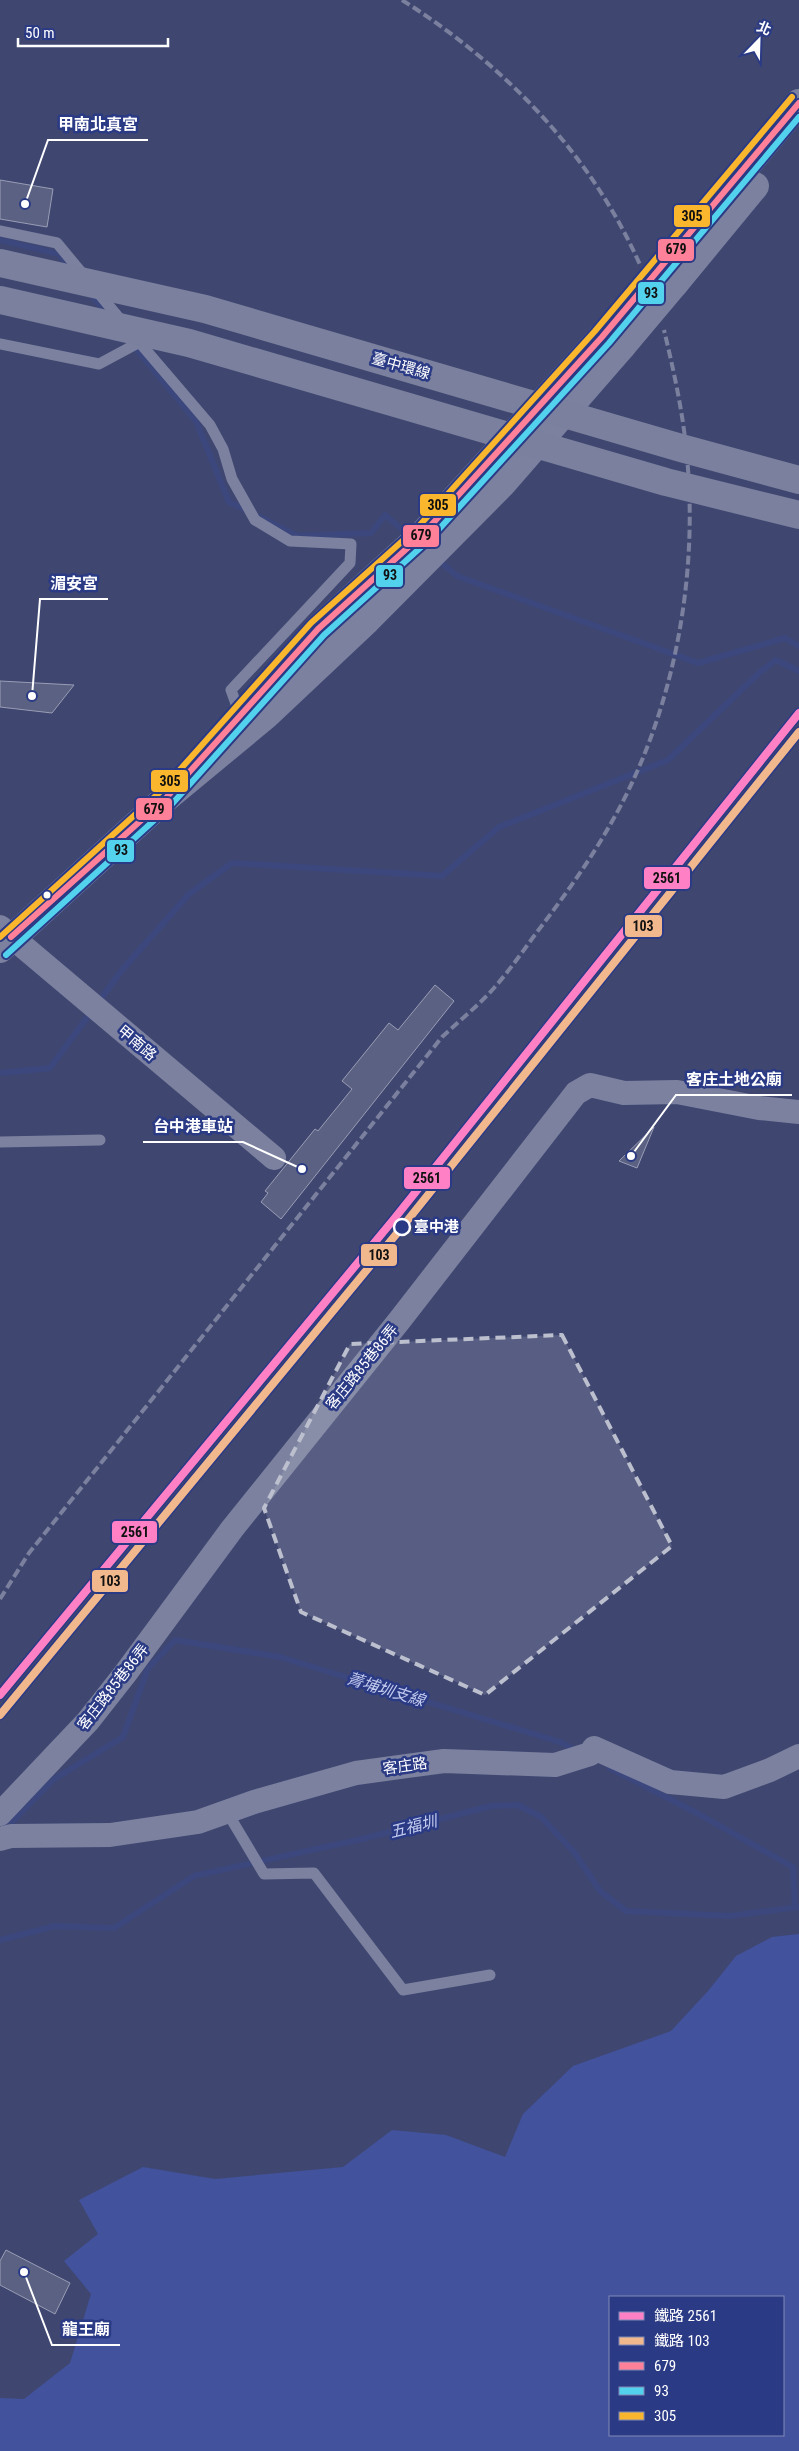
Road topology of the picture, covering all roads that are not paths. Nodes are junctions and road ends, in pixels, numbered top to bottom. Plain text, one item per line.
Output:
1 (799, 104) edge
2 (799, 132) edge
3 (0, 231) edge
4 (0, 263) edge
5 (668, 276) junction
6 (0, 300) edge
7 (612, 341) junction
8 (140, 342) junction
9 (0, 344) edge
10 (799, 480) edge
11 (799, 515) edge
12 (240, 717) junction
13 (166, 798) junction
14 (4, 938) edge
15 (799, 1112) edge
16 (100, 1140) dead end
17 (0, 1142) edge
18 (274, 1158) dead end
19 (799, 1756) edge
20 (227, 1812) junction
21 (0, 1814) edge
22 (0, 1839) edge
23 (490, 1975) dead end

1 - 5 street
2 - 5 street
3 - 8 lane
4 - 10 highway, 臺中環線, bridge
5 - 7 street, bridge
6 - 11 highway, bridge
7 - 12 street
7 - 13 street
8 - 9 lane
8 - 12 lane
12 - 13 street
13 - 14 street
14 - 18 street, 甲南路
15 - 21 street, 客庄路85巷86弄
16 - 17 lane
19 - 20 street, 客庄路
20 - 22 street, 客庄路
20 - 23 lane

